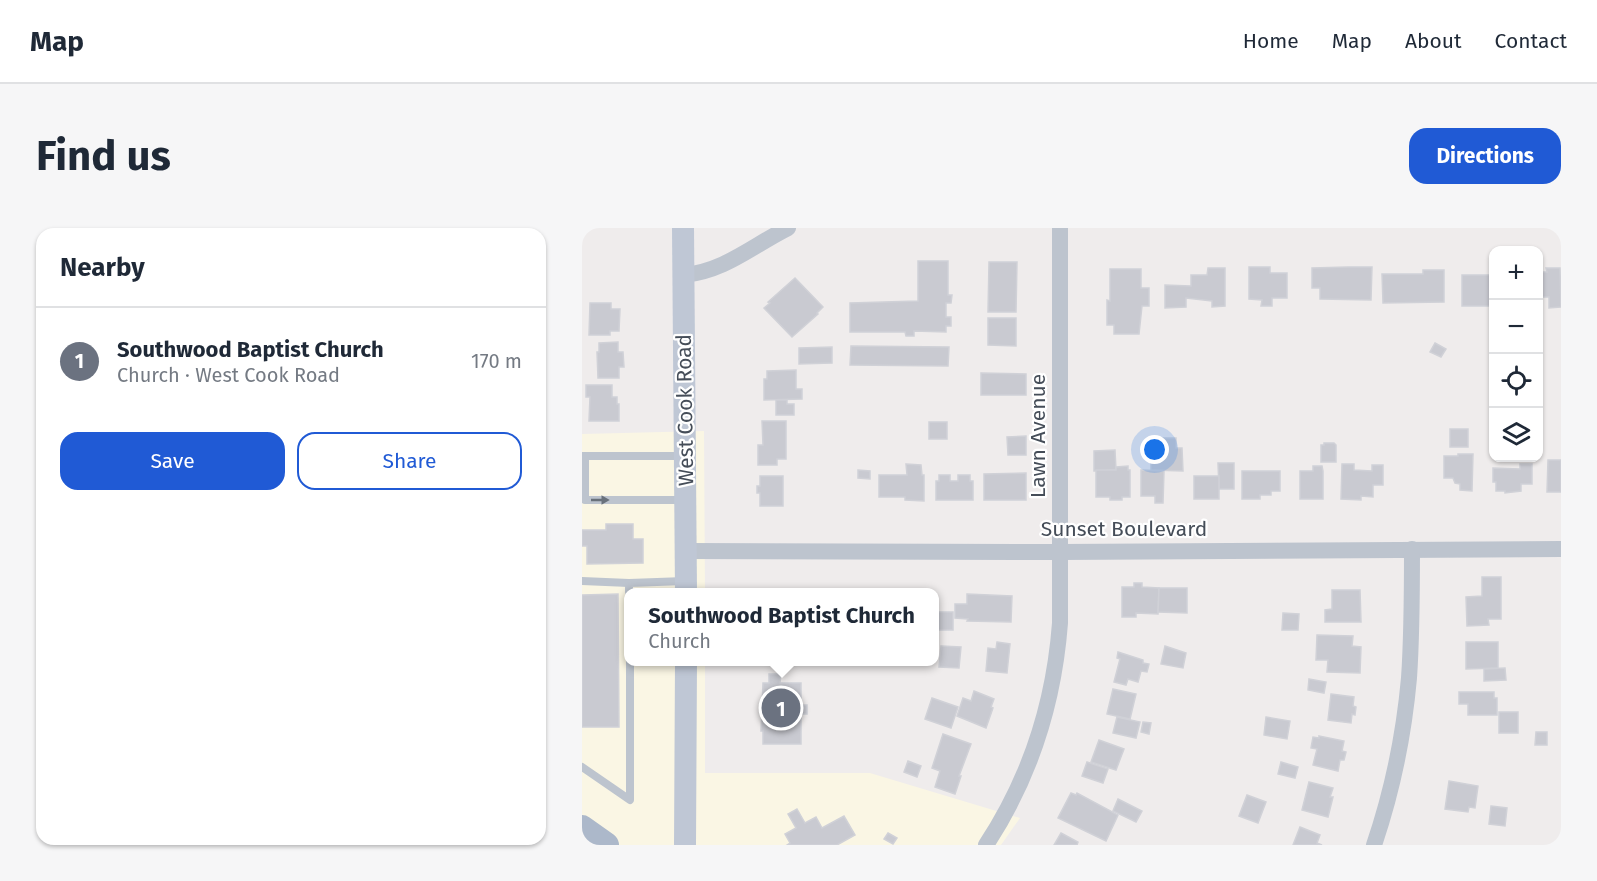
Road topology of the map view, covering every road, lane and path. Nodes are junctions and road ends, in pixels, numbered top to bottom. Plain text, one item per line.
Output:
1 (683, 228) edge
2 (788, 228) edge
3 (1060, 228) edge
4 (684, 276) junction
5 (584, 456) edge
6 (685, 456) junction
7 (686, 500) junction
8 (1412, 549) junction
9 (1561, 549) edge
10 (686, 551) junction
11 (1060, 552) junction
12 (582, 581) edge
13 (686, 587) edge
14 (629, 588) edge
15 (630, 666) edge
16 (686, 666) edge
17 (582, 767) edge
18 (582, 828) edge
19 (606, 845) edge
20 (685, 845) edge
21 (986, 845) edge
22 (1374, 845) edge

1 - 4 main road, West Cook Road
2 - 4 street
3 - 11 street, Lawn Avenue
4 - 6 main road, West Cook Road
5 - 6 lane
5 -> 7 lane
6 - 7 main road, West Cook Road
7 - 10 main road, West Cook Road
8 - 9 street, Sunset Boulevard
8 - 11 street, Sunset Boulevard
8 - 22 street
10 - 11 street, Sunset Boulevard
10 - 13 main road, West Cook Road
11 - 21 street, Lawn Avenue
12 - 14 lane
13 - 14 lane
15 - 17 lane
16 - 20 main road
18 - 19 main road

